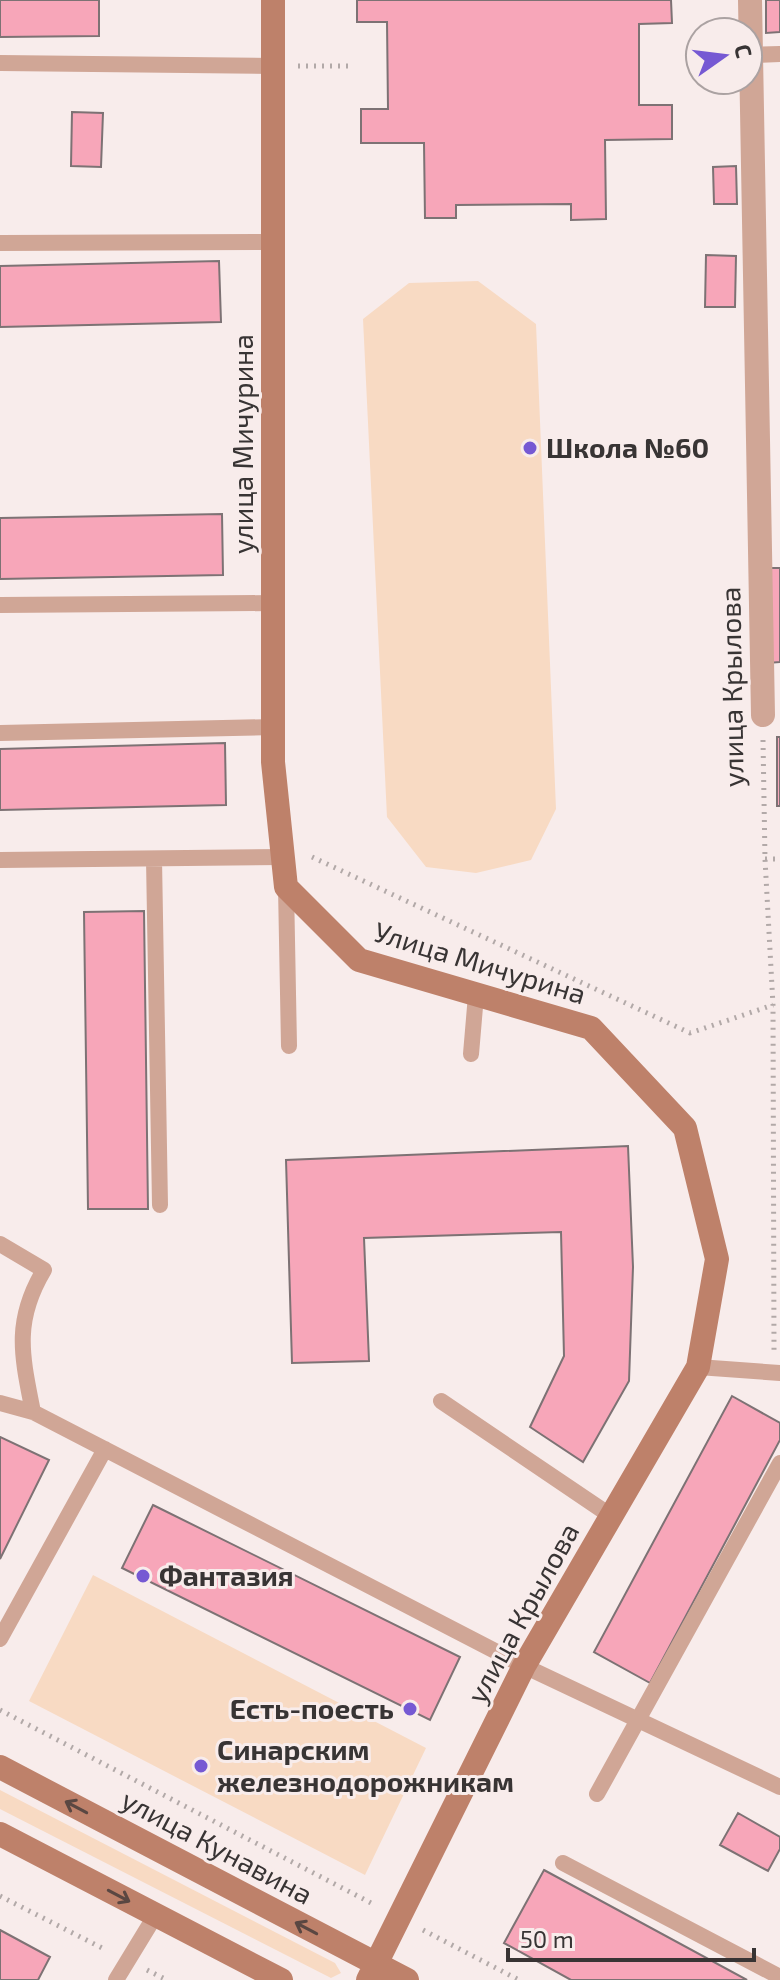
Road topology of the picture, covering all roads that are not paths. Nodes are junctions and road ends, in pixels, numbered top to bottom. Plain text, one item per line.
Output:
1 (273, 0) edge
2 (0, 63) edge
3 (273, 66) junction
4 (752, 96) edge
5 (273, 242) junction
6 (0, 243) edge
7 (273, 603) junction
8 (0, 605) edge
9 (771, 714) edge
10 (273, 727) junction
11 (0, 733) edge
12 (282, 850) junction
13 (154, 859) junction
14 (0, 860) edge
15 (286, 887) junction
16 (476, 995) junction
17 (289, 1046) dead end
18 (471, 1054) dead end
19 (160, 1205) dead end
20 (0, 1244) edge
21 (698, 1367) junction
22 (777, 1373) edge
23 (441, 1401) dead end
24 (0, 1403) edge
25 (33, 1412) junction
26 (105, 1449) junction
27 (780, 1463) edge
28 (611, 1516) junction
29 (0, 1639) edge
30 (524, 1666) junction
31 (638, 1721) junction
32 (0, 1767) edge
33 (780, 1787) edge
34 (597, 1794) dead end
35 (0, 1834) edge
36 (563, 1863) dead end
37 (155, 1916) junction
38 (372, 1972) edge
39 (780, 1977) edge
40 (116, 1980) edge
41 (281, 1980) edge
42 (407, 1980) edge

1 - 3 street, улица Мичурина
2 - 3 lane
3 - 5 street, улица Мичурина
4 - 9 street, улица Крылова
5 - 6 lane
5 - 7 street, улица Мичурина
7 - 8 lane
7 - 10 street, улица Мичурина
10 - 11 lane
10 - 12 street, улица Мичурина
12 - 13 lane
12 - 15 street, улица Мичурина
13 - 14 lane
13 - 19 lane
15 - 16 street, Улица Мичурина
15 - 17 lane
16 - 18 lane
16 - 21 street, Улица Мичурина
20 - 25 lane
21 - 22 lane
21 - 28 street, улица Крылова
23 - 28 lane
24 - 25 lane
25 - 26 lane
26 - 29 lane
26 - 30 lane
27 - 31 lane
28 - 30 street, улица Крылова
30 - 31 lane
30 - 38 street, улица Крылова
31 - 33 lane
31 - 34 lane
38 -> 32 street, улица Кунавина
35 -> 37 street
36 - 39 lane
37 - 40 lane
37 - 41 street
38 - 42 street, улица Кунавина

